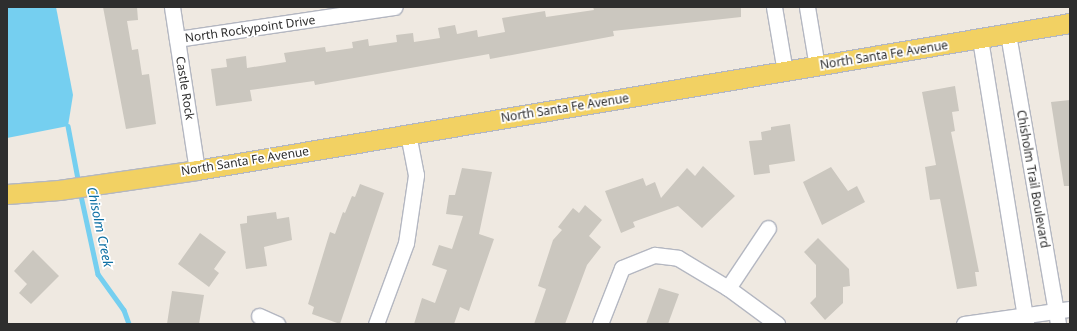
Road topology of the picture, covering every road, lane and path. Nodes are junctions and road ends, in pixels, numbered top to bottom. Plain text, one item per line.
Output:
1 (172, 7) edge
2 (395, 7) edge
3 (774, 7) edge
4 (806, 7) edge
5 (357, 10) edge
6 (1070, 23) edge
7 (1008, 34) junction
8 (177, 40) junction
9 (980, 40) junction
10 (817, 67) junction
11 (785, 72) junction
12 (408, 134) junction
13 (197, 170) junction
14 (59, 190) junction
15 (7, 194) edge
16 (7, 205) edge
17 (768, 228) dead end
18 (728, 288) junction
19 (1061, 315) edge
20 (259, 316) dead end
21 (1026, 320) edge
22 (277, 324) edge
23 (376, 324) edge
24 (600, 324) edge
25 (777, 324) edge
26 (964, 324) edge

1 - 8 street, Castle Rock
2 - 5 street, North Rockypoint Drive
3 - 11 street
4 - 10 street
5 - 8 street, North Rockypoint Drive
6 - 7 main road, North Santa Fe Avenue
7 - 9 main road, North Santa Fe Avenue
7 - 19 street, Chisholm Trail Boulevard
8 - 13 street, Castle Rock
9 - 10 main road, North Santa Fe Avenue
9 - 21 street
10 - 11 main road, North Santa Fe Avenue
11 - 12 main road, North Santa Fe Avenue
12 - 13 main road, North Santa Fe Avenue
12 - 23 street
13 - 14 main road, North Santa Fe Avenue
14 - 15 main road, North Santa Fe Avenue
14 - 16 main road, North Santa Fe Avenue
17 - 18 street
18 - 24 street
18 - 25 street
19 - 21 street
20 - 22 street
21 - 26 street

